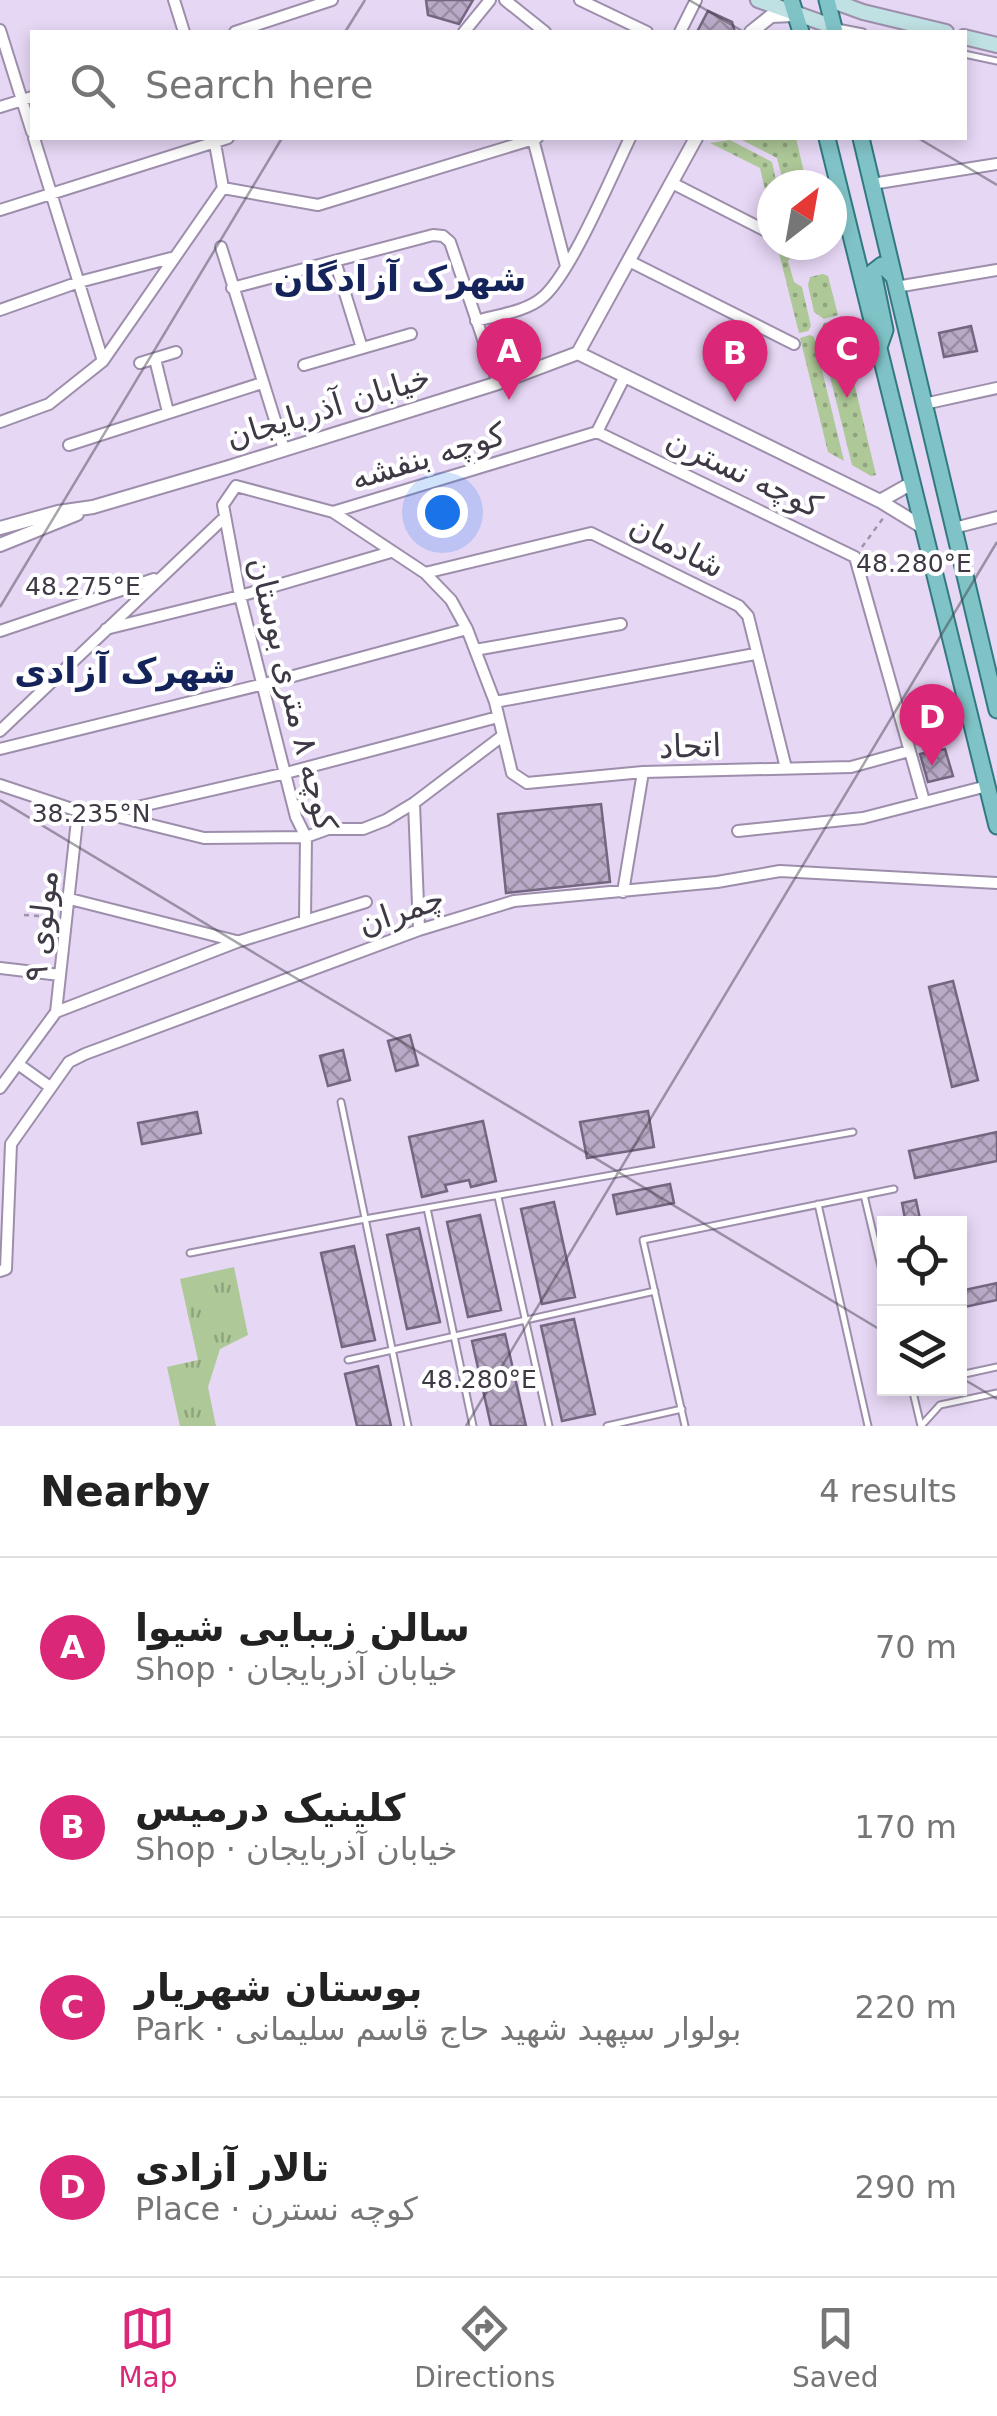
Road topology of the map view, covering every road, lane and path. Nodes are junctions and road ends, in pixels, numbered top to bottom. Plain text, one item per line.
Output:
1 (174, 0) edge
2 (332, 0) edge
3 (490, 0) edge
4 (506, 0) edge
5 (580, 0) edge
6 (696, 0) edge
7 (758, 0) edge
8 (828, 0) edge
9 (794, 7) edge
10 (0, 30) edge
11 (183, 30) edge
12 (240, 30) edge
13 (466, 30) edge
14 (544, 30) edge
15 (643, 30) edge
16 (681, 30) edge
17 (754, 30) edge
18 (834, 30) edge
19 (939, 30) edge
20 (967, 38) edge
21 (997, 45) edge
22 (967, 55) edge
23 (997, 61) edge
24 (28, 99) edge
25 (0, 107) edge
26 (35, 140) edge
27 (214, 140) edge
28 (529, 140) edge
29 (535, 140) edge
30 (629, 140) edge
31 (695, 140) edge
32 (827, 140) edge
33 (861, 140) edge
34 (997, 164) edge
35 (672, 183) junction
36 (872, 184) junction
37 (224, 188) junction
38 (51, 193) junction
39 (0, 210) edge
40 (757, 227) edge
41 (221, 247) dead end
42 (172, 257) junction
43 (335, 262) junction
44 (629, 262) junction
45 (566, 266) junction
46 (997, 270) edge
47 (79, 282) junction
48 (895, 282) junction
49 (232, 288) junction
50 (0, 310) edge
51 (476, 322) junction
52 (411, 334) dead end
53 (794, 344) dead end
54 (362, 348) junction
55 (878, 350) junction
56 (176, 352) dead end
57 (578, 353) junction
58 (154, 359) junction
59 (103, 361) junction
60 (140, 363) dead end
61 (304, 365) dead end
62 (625, 376) junction
63 (262, 383) junction
64 (498, 383) junction
65 (997, 388) edge
66 (924, 404) junction
67 (168, 412) junction
68 (0, 422) edge
69 (597, 432) junction
70 (69, 445) dead end
71 (284, 450) junction
72 (228, 467) junction
73 (912, 483) junction
74 (236, 486) junction
75 (885, 505) junction
76 (93, 507) junction
77 (332, 512) junction
78 (225, 517) junction
79 (997, 517) edge
80 (0, 528) edge
81 (924, 528) junction
82 (954, 528) junction
83 (0, 544) edge
84 (390, 552) junction
85 (855, 556) junction
86 (426, 573) junction
87 (160, 578) junction
88 (240, 596) junction
89 (621, 624) dead end
90 (467, 628) junction
91 (106, 629) junction
92 (0, 631) edge
93 (475, 650) junction
94 (756, 654) junction
95 (992, 661) edge
96 (264, 684) junction
97 (495, 702) junction
98 (997, 710) edge
99 (498, 716) junction
100 (0, 731) edge
101 (501, 738) junction
102 (0, 749) edge
103 (909, 751) junction
104 (786, 768) junction
105 (286, 772) junction
106 (644, 772) junction
107 (0, 784) edge
108 (986, 786) junction
109 (924, 801) junction
110 (414, 803) junction
111 (78, 811) junction
112 (107, 814) junction
113 (997, 826) edge
114 (738, 831) dead end
115 (306, 837) junction
116 (997, 882) edge
117 (623, 892) junction
118 (70, 900) junction
119 (366, 902) dead end
120 (24, 915) dead end
121 (66, 918) junction
122 (306, 919) junction
123 (419, 930) junction
124 (237, 942) junction
125 (0, 968) edge
126 (60, 975) junction
127 (56, 1012) junction
128 (18, 1064) junction
129 (50, 1087) junction
130 (0, 1088) edge
131 (341, 1102) dead end
132 (852, 1132) dead end
133 (894, 1189) dead end
134 (864, 1195) junction
135 (498, 1197) junction
136 (818, 1204) junction
137 (427, 1208) junction
138 (364, 1219) junction
139 (877, 1250) edge
140 (190, 1253) dead end
141 (0, 1271) edge
142 (654, 1291) junction
143 (526, 1322) junction
144 (456, 1336) junction
145 (391, 1350) junction
146 (348, 1360) dead end
147 (997, 1367) edge
148 (967, 1374) edge
149 (997, 1393) edge
150 (914, 1396) edge
151 (682, 1409) junction
152 (408, 1426) edge
153 (474, 1426) edge
154 (550, 1426) edge
155 (607, 1426) edge
156 (685, 1426) edge
157 (868, 1426) edge
158 (921, 1426) edge

1 - 11 street
2 - 12 street
3 - 13 street
4 - 14 street
5 - 15 street
6 - 16 street
7 - 9 main road
8 - 18 main road
8 - 19 main road
9 - 17 street
9 - 18 main road
10 - 24 street
20 - 21 main road
22 - 23 lane
24 - 25 street
26 - 38 street
27 - 37 street
27 - 38 street
28 - 37 street
29 - 45 street
30 - 45 street
31 - 35 street
32 - 55 main road
33 - 36 main road
34 - 36 street
35 - 40 street
35 - 44 street
36 - 48 main road
37 - 42 street
38 - 39 street
38 - 47 street
41 - 49 street
42 - 47 street
42 - 59 street
43 - 49 street
43 - 51 street
43 - 54 street
44 - 53 street
44 - 57 street
45 - 51 street
46 - 48 street
47 - 50 street
47 - 59 street
48 - 55 main road
48 - 66 main road
49 - 63 street
51 - 64 street
52 - 54 street
54 - 61 street
55 - 73 main road
56 - 58 street
57 - 62 street
57 - 64 street, خیابان آذربایجان
58 - 60 street
58 - 67 street
59 - 68 street
62 - 69 street
62 - 75 street
63 - 67 street
63 - 71 street
64 - 71 street, خیابان آذربایجان
65 - 66 street
66 - 82 main road
67 - 70 street
69 - 77 street, کوچه بنفشه
69 - 85 street, کوچه نسترن
71 - 72 street, خیابان آذربایجان
72 - 74 street
72 - 76 street, خیابان آذربایجان
73 - 75 street
73 - 81 main road
74 - 77 street
74 - 78 street, کوچه ۸ متری بوستان
75 - 81 street
75 - 85 path
76 - 80 street, خیابان آذربایجان
76 - 83 street, خیابان آذربایجان
77 - 84 street
78 - 87 street
78 - 88 street, کوچه ۸ متری بوستان
79 - 82 street
81 - 108 main road
82 - 95 main road
84 - 86 street
84 - 88 street
85 - 103 street
86 - 90 street, اتحاد
86 - 94 street, شادمان
87 - 91 street
87 - 92 street
88 - 91 street
88 - 96 street, کوچه ۸ متری بوستان
89 - 93 street
90 - 93 street, اتحاد
90 - 96 street
91 - 100 street
93 - 97 street, اتحاد
94 - 97 street
94 - 104 street, شادمان
95 - 98 main road
96 - 102 street
96 - 105 street, کوچه ۸ متری بوستان
97 - 99 street, اتحاد
99 - 101 street, اتحاد
99 - 105 street
101 - 106 street, اتحاد
101 - 110 street
103 - 104 street, اتحاد
103 - 109 street
104 - 106 street, اتحاد
105 - 112 street
105 - 115 street, کوچه ۸ متری بوستان
106 - 117 street
107 - 111 street
108 - 109 street
108 - 113 main road
109 - 114 street
110 - 115 street
110 - 123 street
111 - 112 street
111 - 118 street, مولوی ۹
112 - 115 street
115 - 122 street, کوچه ۸ متری بوستان
116 - 117 street, چمران
117 - 123 street, چمران
118 - 121 street, مولوی ۹
118 - 124 street
119 - 122 street
120 - 121 path
121 - 126 street, مولوی ۹
122 - 124 street
123 - 129 street, چمران
124 - 127 street
125 - 126 street
126 - 127 street, مولوی ۹
127 - 128 street, مولوی ۹
128 - 129 street
128 - 130 street, مولوی ۹
129 - 141 street, چمران
131 - 138 lane
132 - 135 lane
133 - 134 lane
134 - 136 lane
134 - 139 lane
135 - 137 lane
135 - 143 lane
136 - 142 lane
136 - 157 lane
137 - 138 lane
137 - 144 lane
138 - 140 lane
138 - 145 lane
142 - 143 lane
142 - 151 lane
143 - 144 lane
143 - 154 lane
144 - 145 lane
144 - 153 lane
145 - 146 lane
145 - 152 lane
147 - 148 lane
149 - 158 lane
150 - 158 lane
151 - 155 lane
151 - 156 lane

